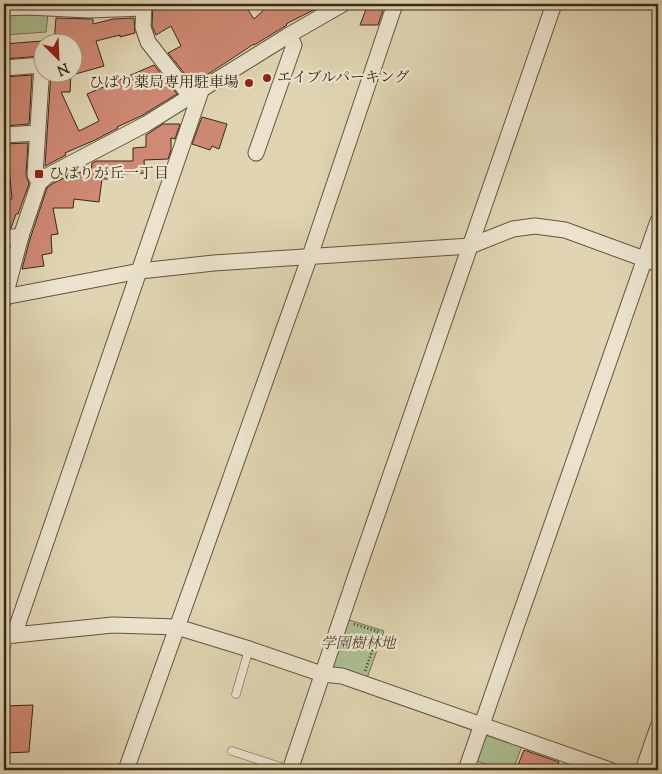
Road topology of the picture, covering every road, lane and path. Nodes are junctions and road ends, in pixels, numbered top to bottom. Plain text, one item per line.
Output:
1 (342, 4) edge
2 (396, 4) edge
3 (554, 4) edge
4 (144, 6) edge
5 (4, 8) edge
6 (289, 35) junction
7 (4, 68) edge
8 (196, 92) junction
9 (37, 133) junction
10 (4, 135) edge
11 (256, 154) dead end
12 (39, 183) junction
13 (658, 221) edge
14 (21, 236) junction
15 (4, 238) edge
16 (470, 246) junction
17 (310, 256) junction
18 (652, 262) edge
19 (140, 271) junction
20 (4, 298) edge
21 (348, 622) dead end
22 (177, 627) junction
23 (9, 636) edge
24 (249, 649) junction
25 (4, 656) edge
26 (322, 674) junction
27 (363, 675) dead end
28 (236, 694) dead end
29 (481, 725) junction
30 (658, 727) edge
31 (232, 751) dead end
32 (126, 770) edge
33 (290, 770) edge
34 (466, 770) edge
35 (610, 770) edge
36 (643, 770) edge

1 - 6 street
2 - 17 street
3 - 16 street
4 - 5 street
4 - 8 street
6 - 8 street
6 - 11 street
7 - 9 street
8 - 12 street
8 - 19 street
9 - 10 street
9 - 12 street
12 - 14 street
13 - 18 street
14 - 15 street
14 - 20 street
16 - 17 street
16 - 18 street
16 - 26 street
17 - 19 street
17 - 22 street
18 - 29 street
19 - 20 street
19 - 23 street
21 - 27 path
22 - 23 street
22 - 24 street
22 - 32 street
23 - 25 lane
24 - 26 street
24 - 28 lane
26 - 29 street
26 - 33 street
29 - 34 street
29 - 35 street
30 - 36 street
31 - 33 lane

